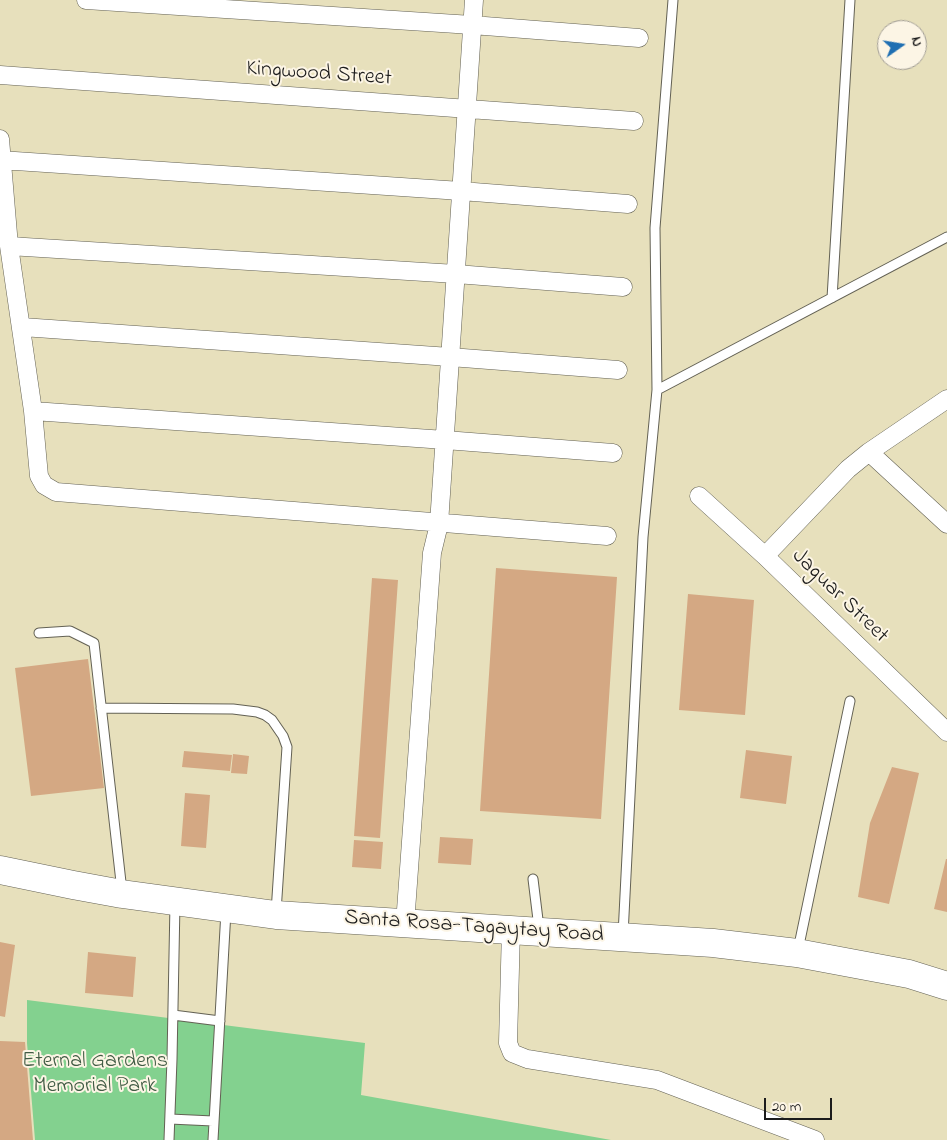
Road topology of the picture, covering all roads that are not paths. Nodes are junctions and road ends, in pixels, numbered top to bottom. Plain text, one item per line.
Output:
1 (86, 0) edge
2 (474, 0) edge
3 (673, 0) edge
4 (850, 0) edge
5 (472, 25) junction
6 (639, 38) dead end
7 (0, 75) edge
8 (466, 108) junction
9 (634, 121) dead end
10 (0, 139) edge
11 (1, 160) edge
12 (461, 191) junction
13 (628, 204) dead end
14 (947, 237) edge
15 (10, 246) junction
16 (456, 274) junction
17 (623, 287) dead end
18 (832, 298) junction
19 (22, 328) junction
20 (450, 357) junction
21 (618, 370) dead end
22 (657, 390) junction
23 (947, 398) edge
24 (33, 412) junction
25 (445, 440) junction
26 (869, 452) junction
27 (612, 453) dead end
28 (699, 496) dead end
29 (439, 524) junction
30 (947, 524) edge
31 (607, 536) dead end
32 (765, 556) junction
33 (39, 633) dead end
34 (850, 701) dead end
35 (101, 708) junction
36 (947, 732) edge
37 (0, 870) edge
38 (533, 879) dead end
39 (122, 894) junction
40 (175, 902) junction
41 (226, 909) junction
42 (276, 916) junction
43 (405, 924) junction
44 (511, 929) junction
45 (540, 931) junction
46 (622, 938) junction
47 (797, 953) junction
48 (947, 986) edge
49 (173, 1015) junction
50 (220, 1021) junction
51 (170, 1118) junction
52 (213, 1121) junction
53 (169, 1140) edge
54 (213, 1140) edge
55 (815, 1140) edge

1 - 5 street
2 - 5 street
3 - 22 lane
4 - 18 lane
5 - 6 street
5 - 8 street
7 - 8 street, Kingwood Street
8 - 9 street, Kingwood Street
8 - 12 street
10 - 11 street
11 - 12 street
11 - 15 street
12 - 13 street
12 - 16 street
14 - 18 lane
15 - 16 street
15 - 19 street
16 - 17 street
16 - 20 street
18 - 22 lane
19 - 20 street
19 - 24 street
20 - 21 street
20 - 25 street
22 - 46 lane
23 - 26 street
24 - 25 street
24 - 29 street
25 - 27 street
25 - 29 street
26 - 30 street
26 - 32 street
28 - 32 street, Jaguar Street
29 - 31 street
29 - 43 street
32 - 36 street, Jaguar Street
33 - 35 lane
34 - 47 lane
35 - 39 lane
35 - 42 lane
37 - 39 main road, Santa Rosa-Tagaytay Road
38 - 45 lane
39 - 40 main road, Santa Rosa-Tagaytay Road
40 - 41 main road, Santa Rosa-Tagaytay Road
40 - 49 lane
41 - 42 main road, Santa Rosa-Tagaytay Road
41 - 50 lane
42 - 43 main road, Santa Rosa-Tagaytay Road
43 - 44 main road, Santa Rosa-Tagaytay Road
44 - 45 main road, Santa Rosa-Tagaytay Road
44 - 55 street
45 - 46 main road, Santa Rosa-Tagaytay Road
46 - 47 main road, Santa Rosa-Tagaytay Road
47 - 48 main road, Santa Rosa-Tagaytay Road
49 - 50 lane
49 - 51 lane
50 - 52 lane
51 - 52 lane
51 - 53 lane
52 - 54 lane

